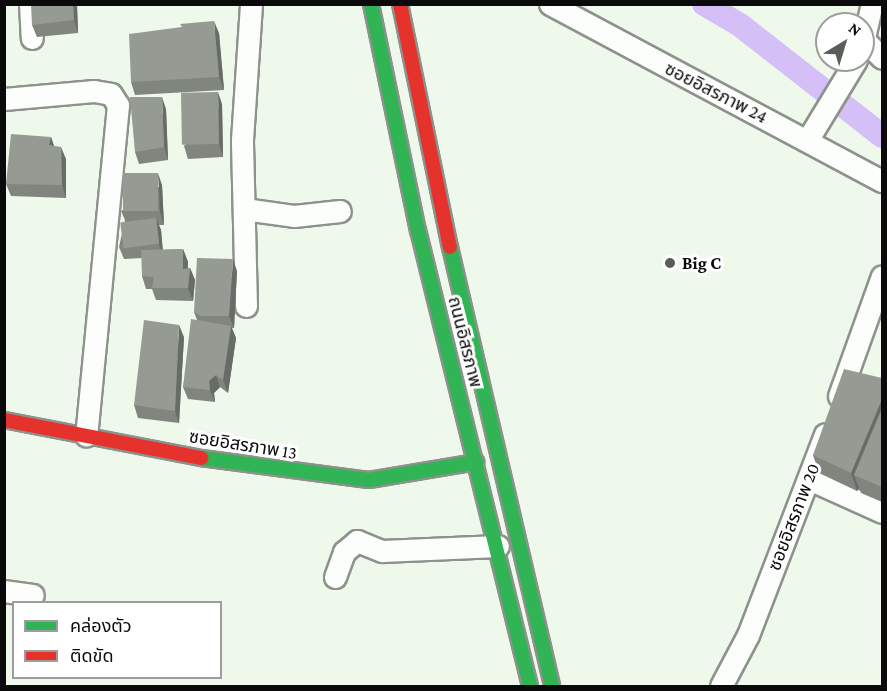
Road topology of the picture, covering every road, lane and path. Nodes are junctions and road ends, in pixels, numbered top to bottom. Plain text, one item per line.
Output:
1 (30, 4) edge
2 (251, 4) edge
3 (371, 4) edge
4 (400, 4) edge
5 (550, 4) edge
6 (32, 38) edge
7 (849, 72) edge
8 (4, 99) edge
9 (808, 139) junction
10 (882, 181) edge
11 (244, 209) junction
12 (340, 212) dead end
13 (882, 276) edge
14 (246, 306) dead end
15 (4, 420) edge
16 (86, 435) junction
17 (476, 462) junction
18 (808, 479) junction
19 (882, 512) edge
20 (498, 546) junction
21 (335, 578) dead end
22 (4, 591) edge
23 (33, 595) dead end
24 (530, 687) edge
25 (552, 687) edge
26 (721, 687) edge

1 - 6 street
2 - 11 street
3 - 17 main road, ถนนอิสรภาพ
4 - 25 main road
5 - 9 street, ซอยอิสรภาพ 24
7 - 9 street
8 - 16 street
9 - 10 street, ซอยอิสรภาพ 24
11 - 12 street
11 - 14 street
13 - 18 street, ซอยอิสรภาพ 20
15 - 16 main road, ซอยอิสรภาพ 13
16 - 17 main road, ซอยอิสรภาพ 13
17 - 20 main road, ถนนอิสรภาพ
18 - 19 street
18 - 26 street, ซอยอิสรภาพ 20
20 - 21 street
20 - 24 main road, ถนนอิสรภาพ
22 - 23 street

